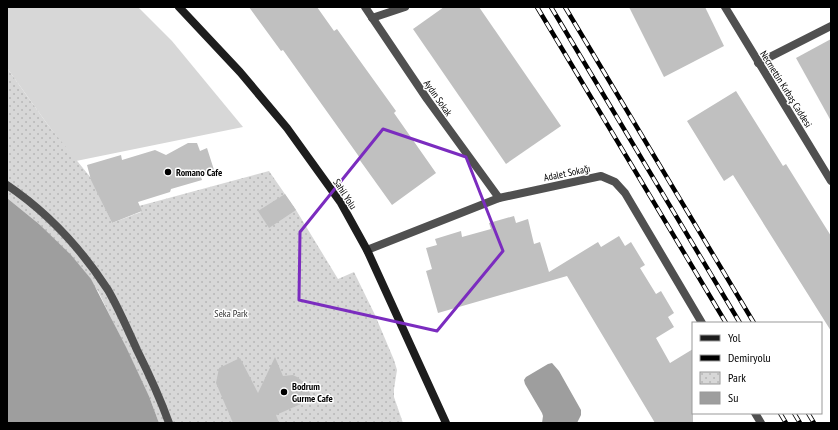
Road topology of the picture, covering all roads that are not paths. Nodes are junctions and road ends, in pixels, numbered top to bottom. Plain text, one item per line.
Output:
1 (179, 7) edge
2 (365, 7) edge
3 (405, 7) edge
4 (725, 7) edge
5 (372, 18) junction
6 (831, 26) edge
7 (758, 63) junction
8 (831, 181) edge
9 (7, 185) edge
10 (499, 198) junction
11 (367, 250) junction
12 (701, 322) edge
13 (756, 414) edge
14 (169, 423) edge
15 (446, 423) edge
16 (761, 423) edge

1 - 11 main road, Sahil Yolu
2 - 5 street, Aydın Sokak
3 - 5 street
4 - 7 street, Necmettin Kırbaş Caddesi
5 - 10 street, Aydın Sokak
6 - 7 street
7 - 8 street, Necmettin Kırbaş Caddesi
9 - 14 street
10 - 11 street, Adalet Sokağı
10 - 12 street, Adalet Sokağı
11 - 15 main road, Sahil Yolu
13 - 16 street

